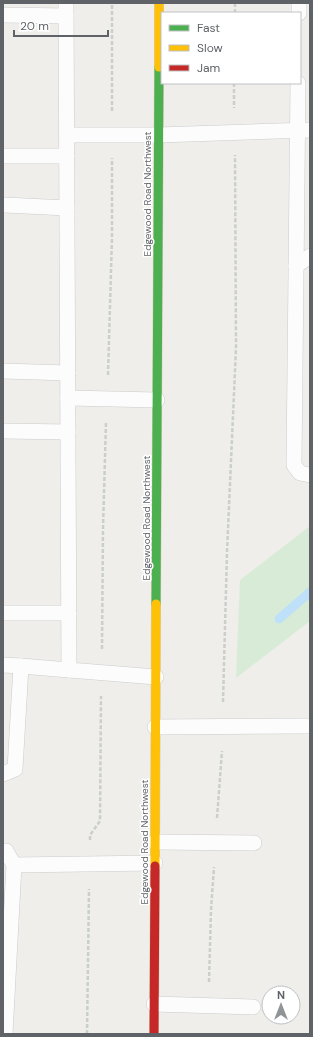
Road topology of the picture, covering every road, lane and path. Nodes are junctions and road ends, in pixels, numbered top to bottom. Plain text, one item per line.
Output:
1 (112, 3) edge
2 (159, 3) edge
3 (66, 9) edge
4 (3, 15) edge
5 (234, 84) edge
6 (298, 84) edge
7 (304, 130) edge
8 (235, 132) junction
9 (67, 135) junction
10 (112, 135) junction
11 (158, 135) junction
12 (3, 156) edge
13 (67, 156) junction
14 (5, 205) dead end
15 (67, 208) junction
16 (310, 256) edge
17 (296, 266) junction
18 (3, 372) edge
19 (68, 373) junction
20 (68, 398) junction
21 (107, 399) junction
22 (157, 400) junction
23 (3, 431) edge
24 (68, 432) junction
25 (310, 475) edge
26 (3, 613) edge
27 (69, 613) junction
28 (3, 665) edge
29 (21, 666) junction
30 (69, 670) junction
31 (101, 672) junction
32 (156, 677) junction
33 (223, 726) junction
34 (310, 726) edge
35 (155, 727) junction
36 (3, 774) edge
37 (155, 842) junction
38 (215, 843) junction
39 (254, 843) dead end
40 (3, 851) edge
41 (155, 863) junction
42 (89, 864) junction
43 (14, 865) junction
44 (154, 1004) junction
45 (208, 1006) junction
46 (253, 1007) dead end
47 (5, 1034) edge
48 (87, 1034) edge
49 (154, 1034) edge

1 - 10 path
2 - 11 main road, Edgewood Road Northwest
3 - 4 lane
3 - 9 lane
5 - 8 path
6 - 7 lane
7 - 8 lane
7 - 17 lane
8 - 11 lane
8 - 33 path
9 - 10 lane
9 - 13 lane
10 - 11 lane
10 - 21 path
11 - 22 main road, Edgewood Road Northwest
12 - 13 lane
13 - 15 lane
14 - 15 lane
15 - 19 lane
16 - 17 lane
17 - 25 lane
18 - 19 lane
19 - 20 lane
20 - 21 lane
20 - 24 lane
21 - 22 lane
21 - 31 path
22 - 32 main road, Edgewood Road Northwest
23 - 24 lane
24 - 27 lane
26 - 27 lane
27 - 30 lane
28 - 29 lane
29 - 30 lane
29 - 36 lane
30 - 31 lane
31 - 32 lane
31 - 42 path
32 - 35 main road, Edgewood Road Northwest
33 - 34 lane
33 - 35 lane
33 - 38 path
35 - 37 main road, Edgewood Road Northwest
37 - 38 lane
37 - 41 main road, Edgewood Road Northwest
38 - 39 lane
38 - 45 path
40 - 43 lane
41 - 42 lane
41 - 44 main road, Edgewood Road Northwest
42 - 43 lane
42 - 48 path
43 - 47 lane
44 - 45 lane
44 - 49 main road, Edgewood Road Northwest
45 - 46 lane

